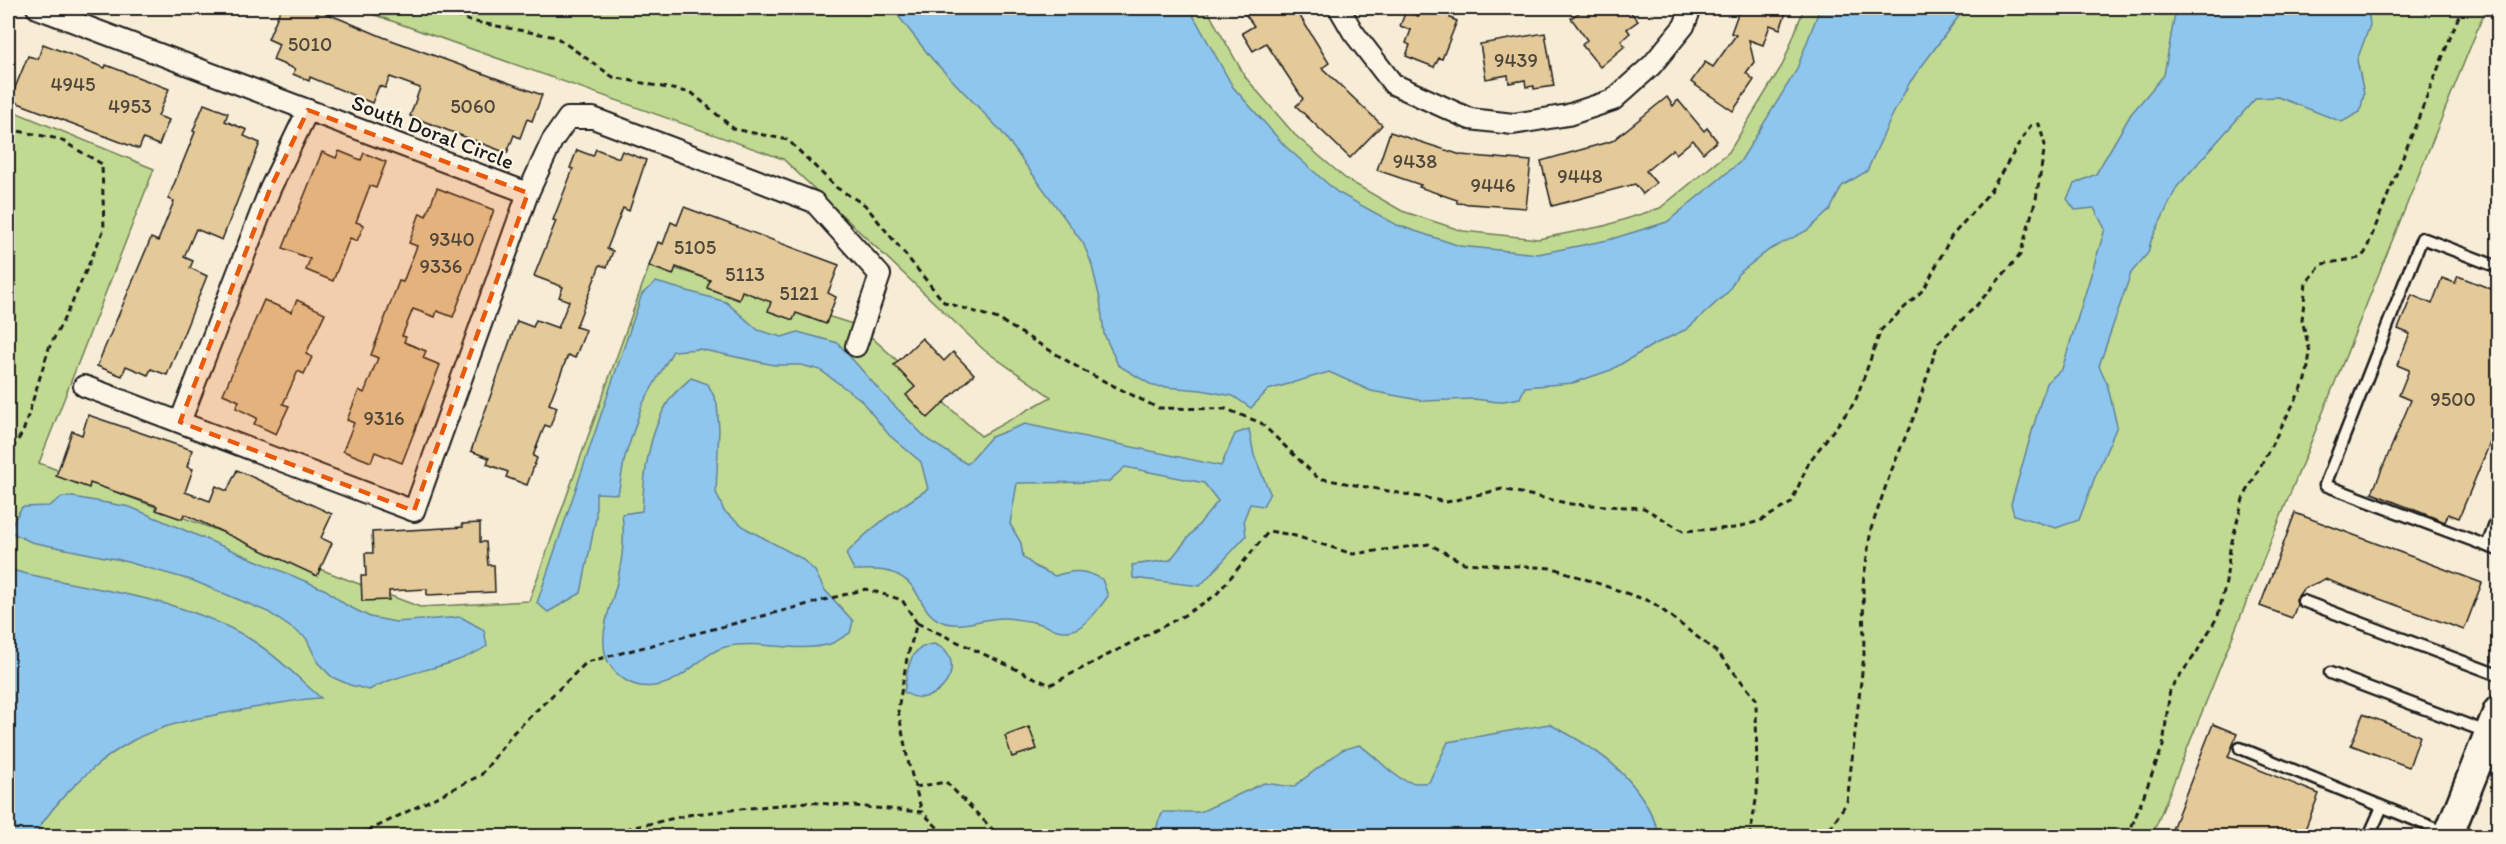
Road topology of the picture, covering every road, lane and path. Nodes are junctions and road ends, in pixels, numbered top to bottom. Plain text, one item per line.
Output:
1 (37, 8) edge
2 (436, 8) edge
3 (1339, 8) edge
4 (1690, 8) edge
5 (2462, 8) edge
6 (308, 110) junction
7 (8, 116) edge
8 (528, 193) junction
9 (2499, 267) edge
10 (856, 346) dead end
11 (84, 386) dead end
12 (180, 422) junction
13 (8, 455) edge
14 (2499, 516) edge
15 (2487, 546) junction
16 (2499, 550) edge
17 (2303, 601) dead end
18 (917, 623) junction
19 (2330, 673) dead end
20 (2499, 675) edge
21 (2494, 722) edge
22 (2240, 748) dead end
23 (915, 787) junction
24 (2382, 807) junction
25 (922, 812) junction
26 (945, 835) edge
27 (2449, 836) edge
28 (358, 837) edge
29 (595, 837) edge
30 (999, 837) edge
31 (1750, 837) edge
32 (1825, 837) edge
33 (2128, 837) edge
34 (2369, 837) edge

1 - 6 street, South Doral Circle
2 - 32 path
3 - 4 street
5 - 33 path
6 - 8 street, South Doral Circle
6 - 12 street
7 - 13 path
8 - 10 street, South Doral Circle
8 - 12 street
9 - 15 lane
11 - 12 street
14 - 15 lane
15 - 16 lane
17 - 20 lane
18 - 23 path
18 - 28 path
18 - 31 path
19 - 21 lane
21 - 27 street
22 - 24 lane
23 - 25 path
23 - 30 path
24 - 27 lane
24 - 34 lane
25 - 26 path
25 - 29 path

